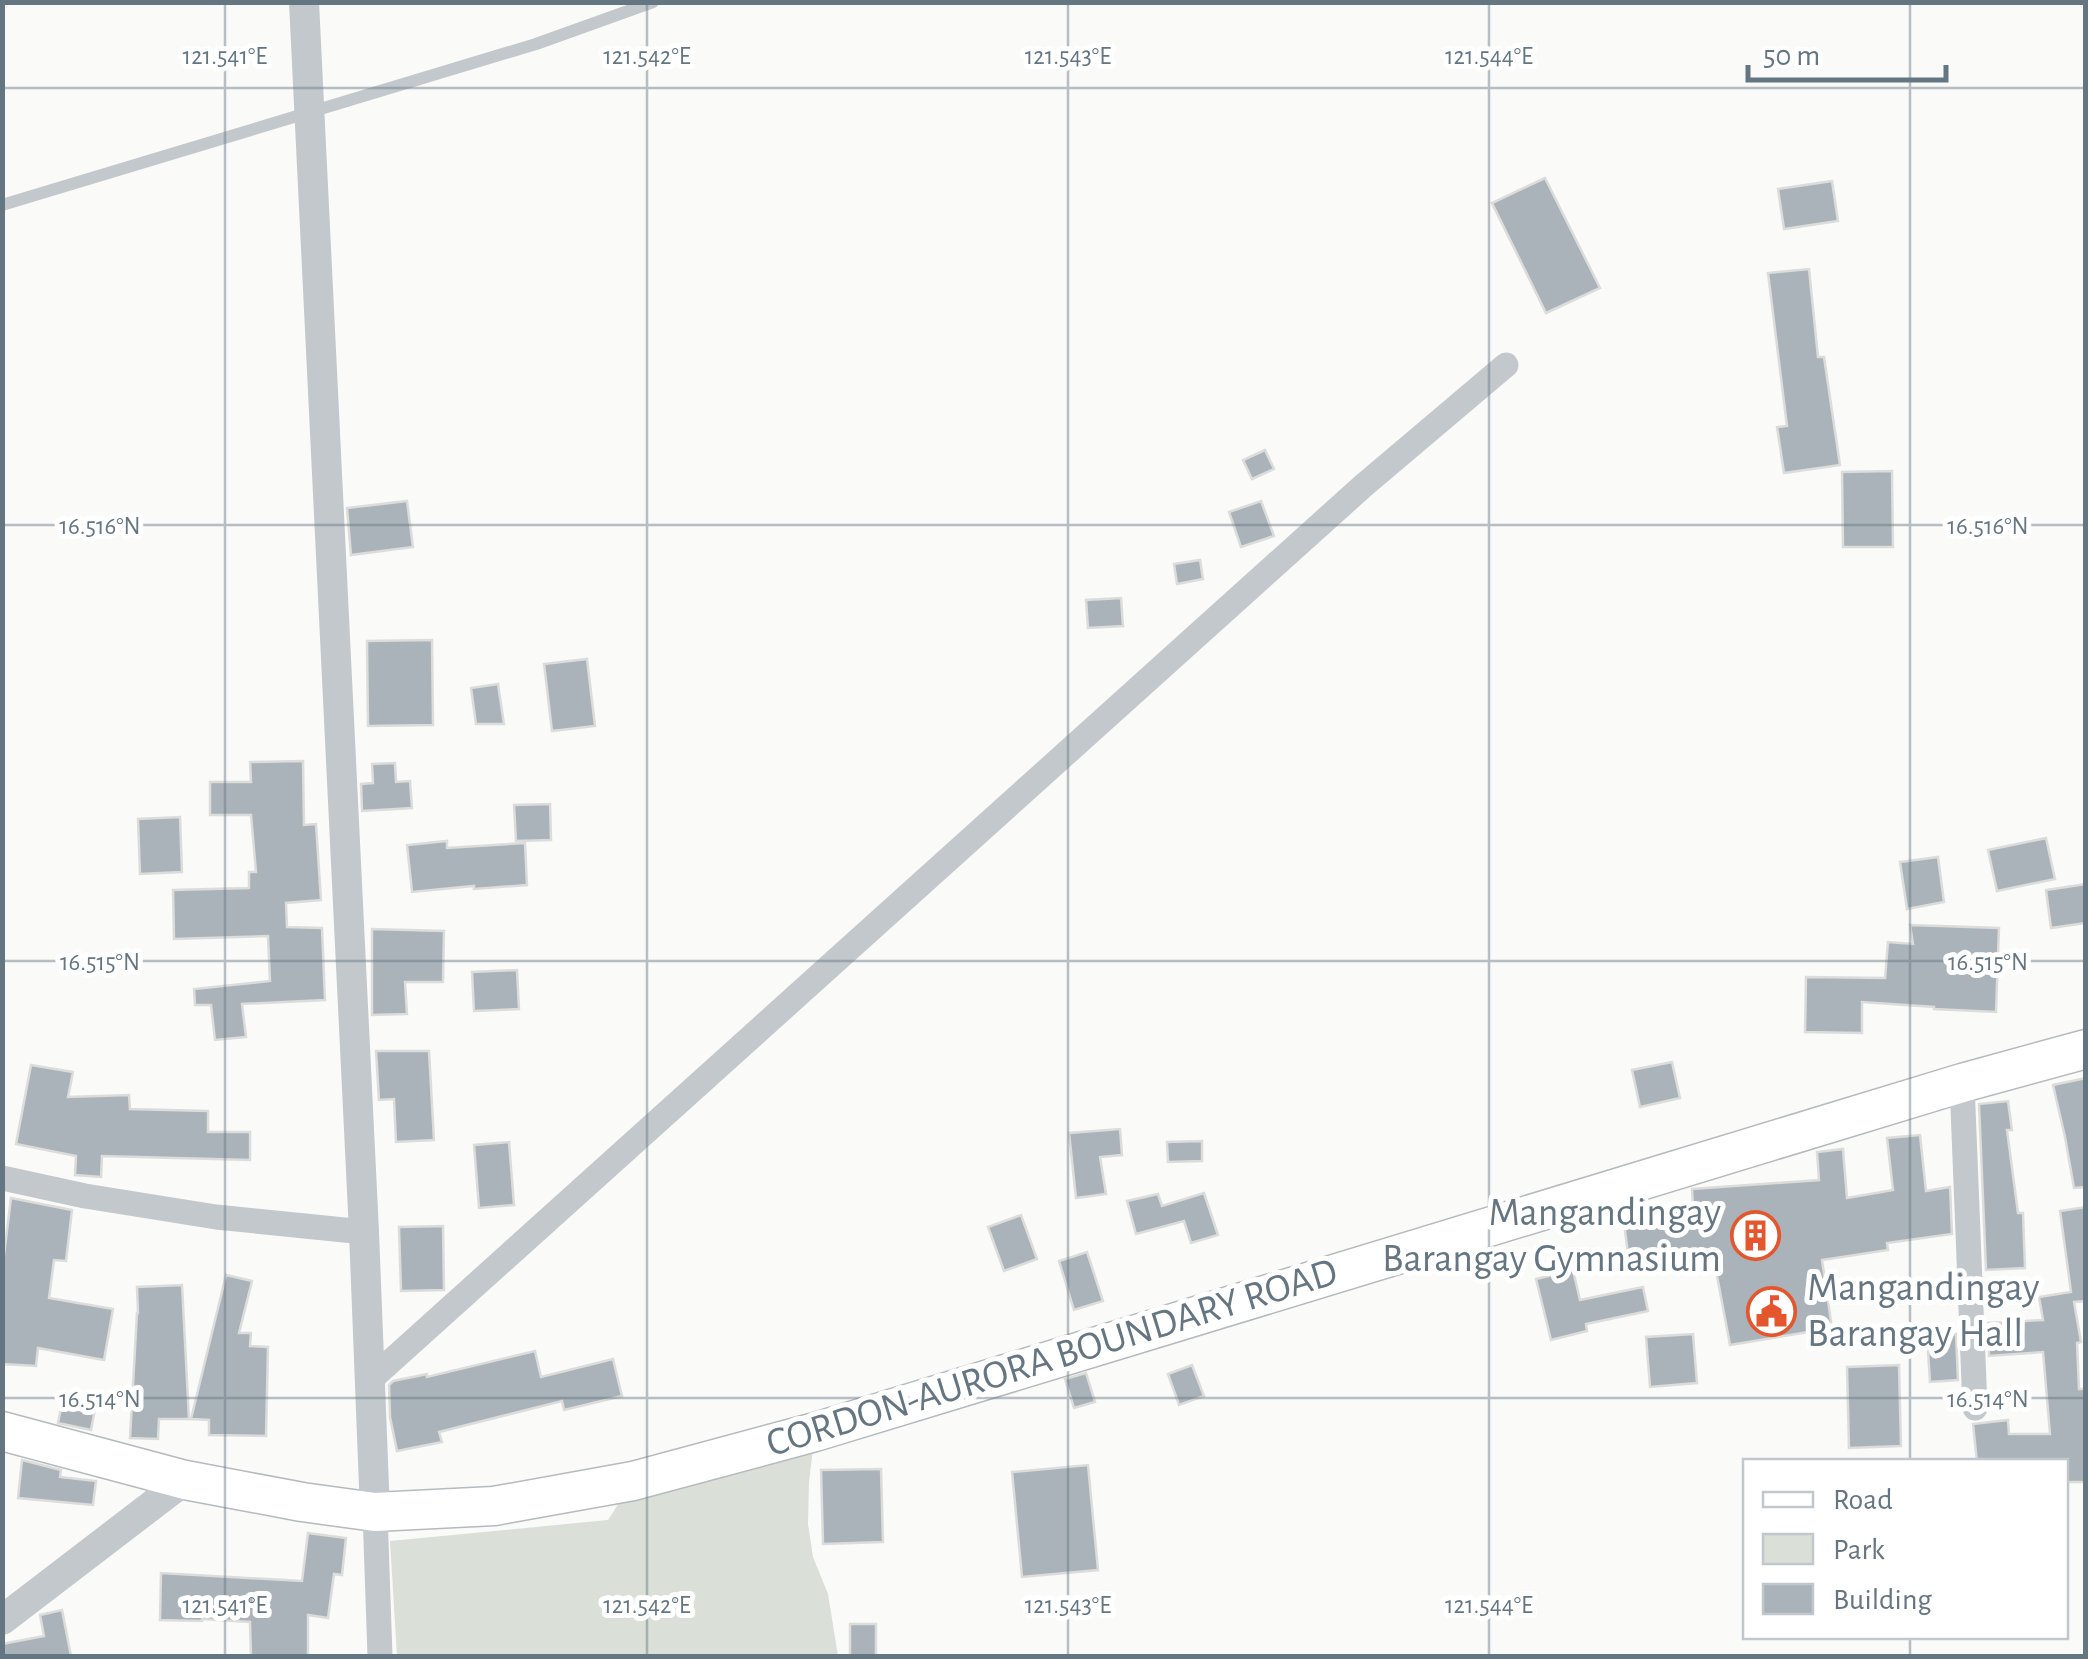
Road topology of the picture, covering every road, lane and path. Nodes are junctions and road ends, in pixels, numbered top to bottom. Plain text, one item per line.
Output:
1 (304, 2) edge
2 (653, 2) edge
3 (309, 111) junction
4 (2, 205) edge
5 (1506, 365) dead end
6 (2086, 1049) edge
7 (1962, 1083) junction
8 (2, 1178) edge
9 (364, 1232) junction
10 (369, 1381) junction
11 (1975, 1408) dead end
12 (2, 1431) edge
13 (184, 1480) junction
14 (375, 1512) junction
15 (2, 1620) edge
16 (380, 1656) edge

1 - 3 street
2 - 3 lane
3 - 4 lane
3 - 9 street
5 - 10 street
6 - 7 main road, CORDON-AURORA BOUNDARY ROAD
7 - 11 street
7 - 14 main road, CORDON-AURORA BOUNDARY ROAD
8 - 9 street
9 - 10 street
10 - 14 street
12 - 13 main road, CORDON-AURORA BOUNDARY ROAD
13 - 14 main road, CORDON-AURORA BOUNDARY ROAD
13 - 15 street
14 - 16 street

